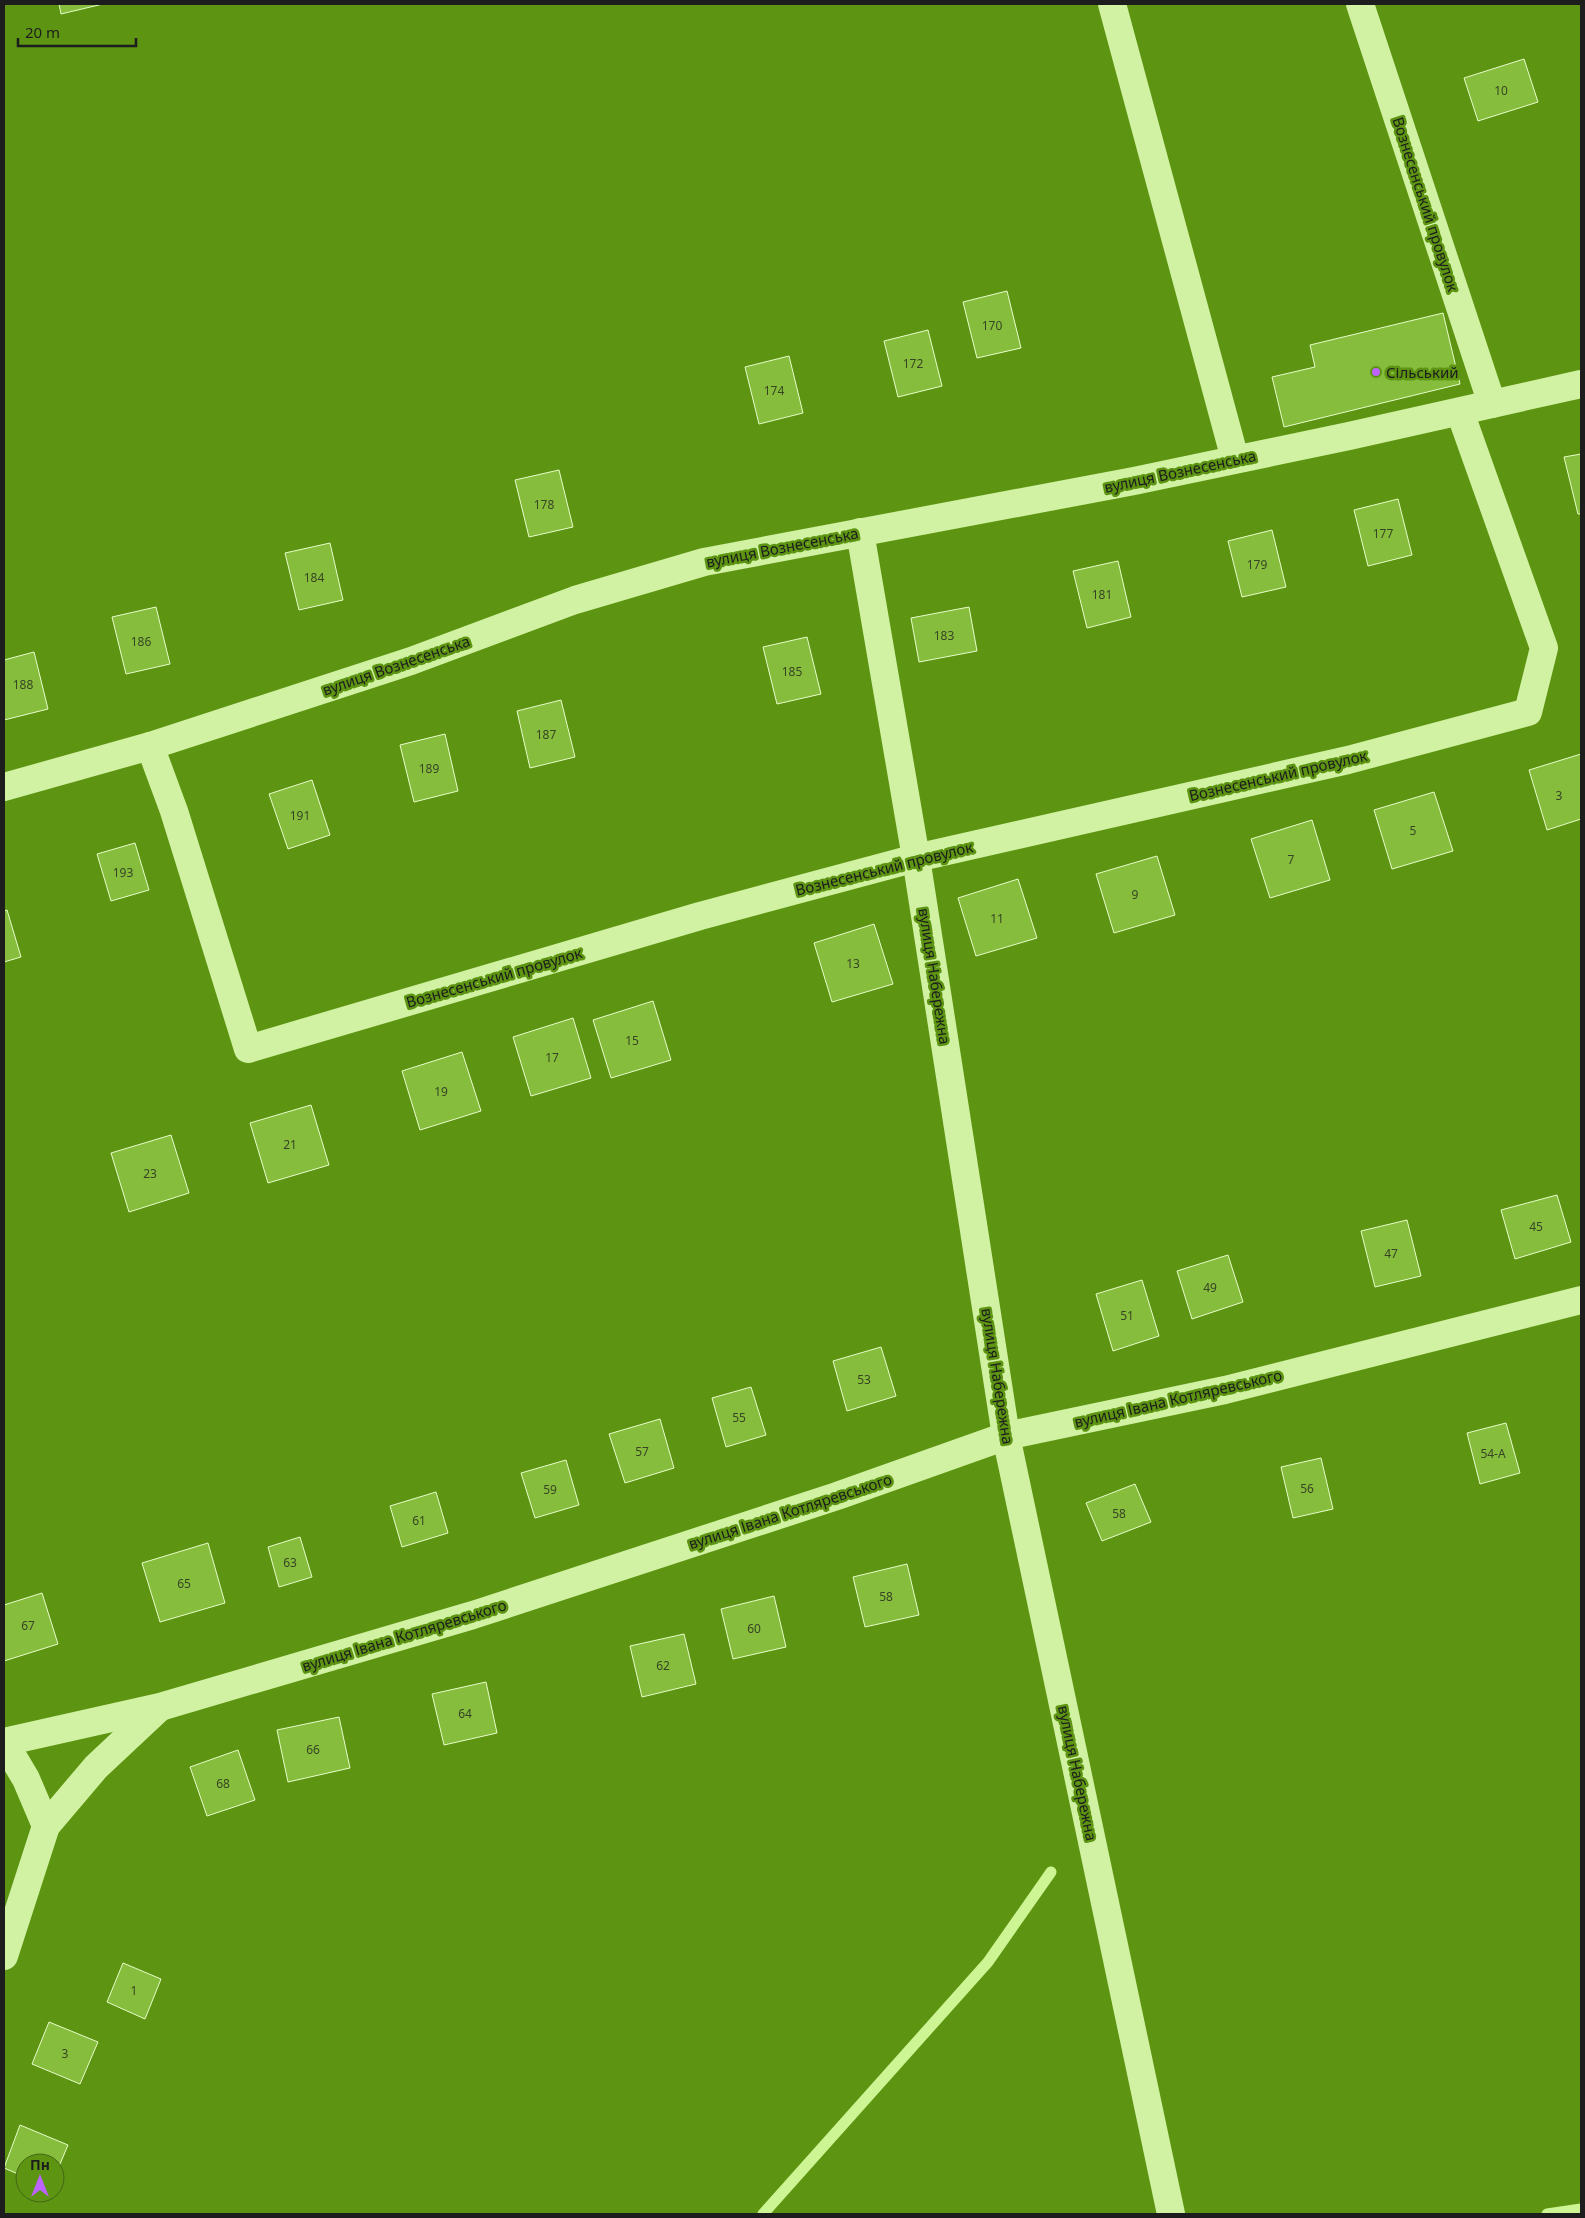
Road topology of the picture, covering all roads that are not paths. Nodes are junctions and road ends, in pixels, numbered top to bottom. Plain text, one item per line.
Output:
1 (1112, 4) edge
2 (1360, 4) edge
3 (1581, 384) edge
4 (1492, 404) junction
5 (1460, 412) junction
6 (1235, 459) junction
7 (860, 532) junction
8 (150, 746) junction
9 (4, 787) edge
10 (916, 858) junction
11 (1581, 1300) edge
12 (1006, 1436) junction
13 (160, 1707) junction
14 (4, 1742) edge
15 (46, 1826) junction
16 (4, 1956) edge
17 (1172, 2214) edge

1 - 6 street
2 - 4 street, Вознесенський провулок
3 - 4 street, вулиця Вознесенська
4 - 5 street, вулиця Вознесенська
5 - 6 street, вулиця Вознесенська
5 - 10 street, Вознесенський провулок
6 - 7 street, вулиця Вознесенська
7 - 8 street, вулиця Вознесенська
7 - 10 street, вулиця Набережна
8 - 9 street, вулиця Вознесенська
8 - 10 street, Вознесенський провулок
10 - 12 street, вулиця Набережна
11 - 12 street, вулиця Івана Котляревського
12 - 13 street, вулиця Івана Котляревського
12 - 17 street, вулиця Набережна
13 - 14 street, вулиця Івана Котляревського
13 - 15 street
14 - 15 street
15 - 16 street

